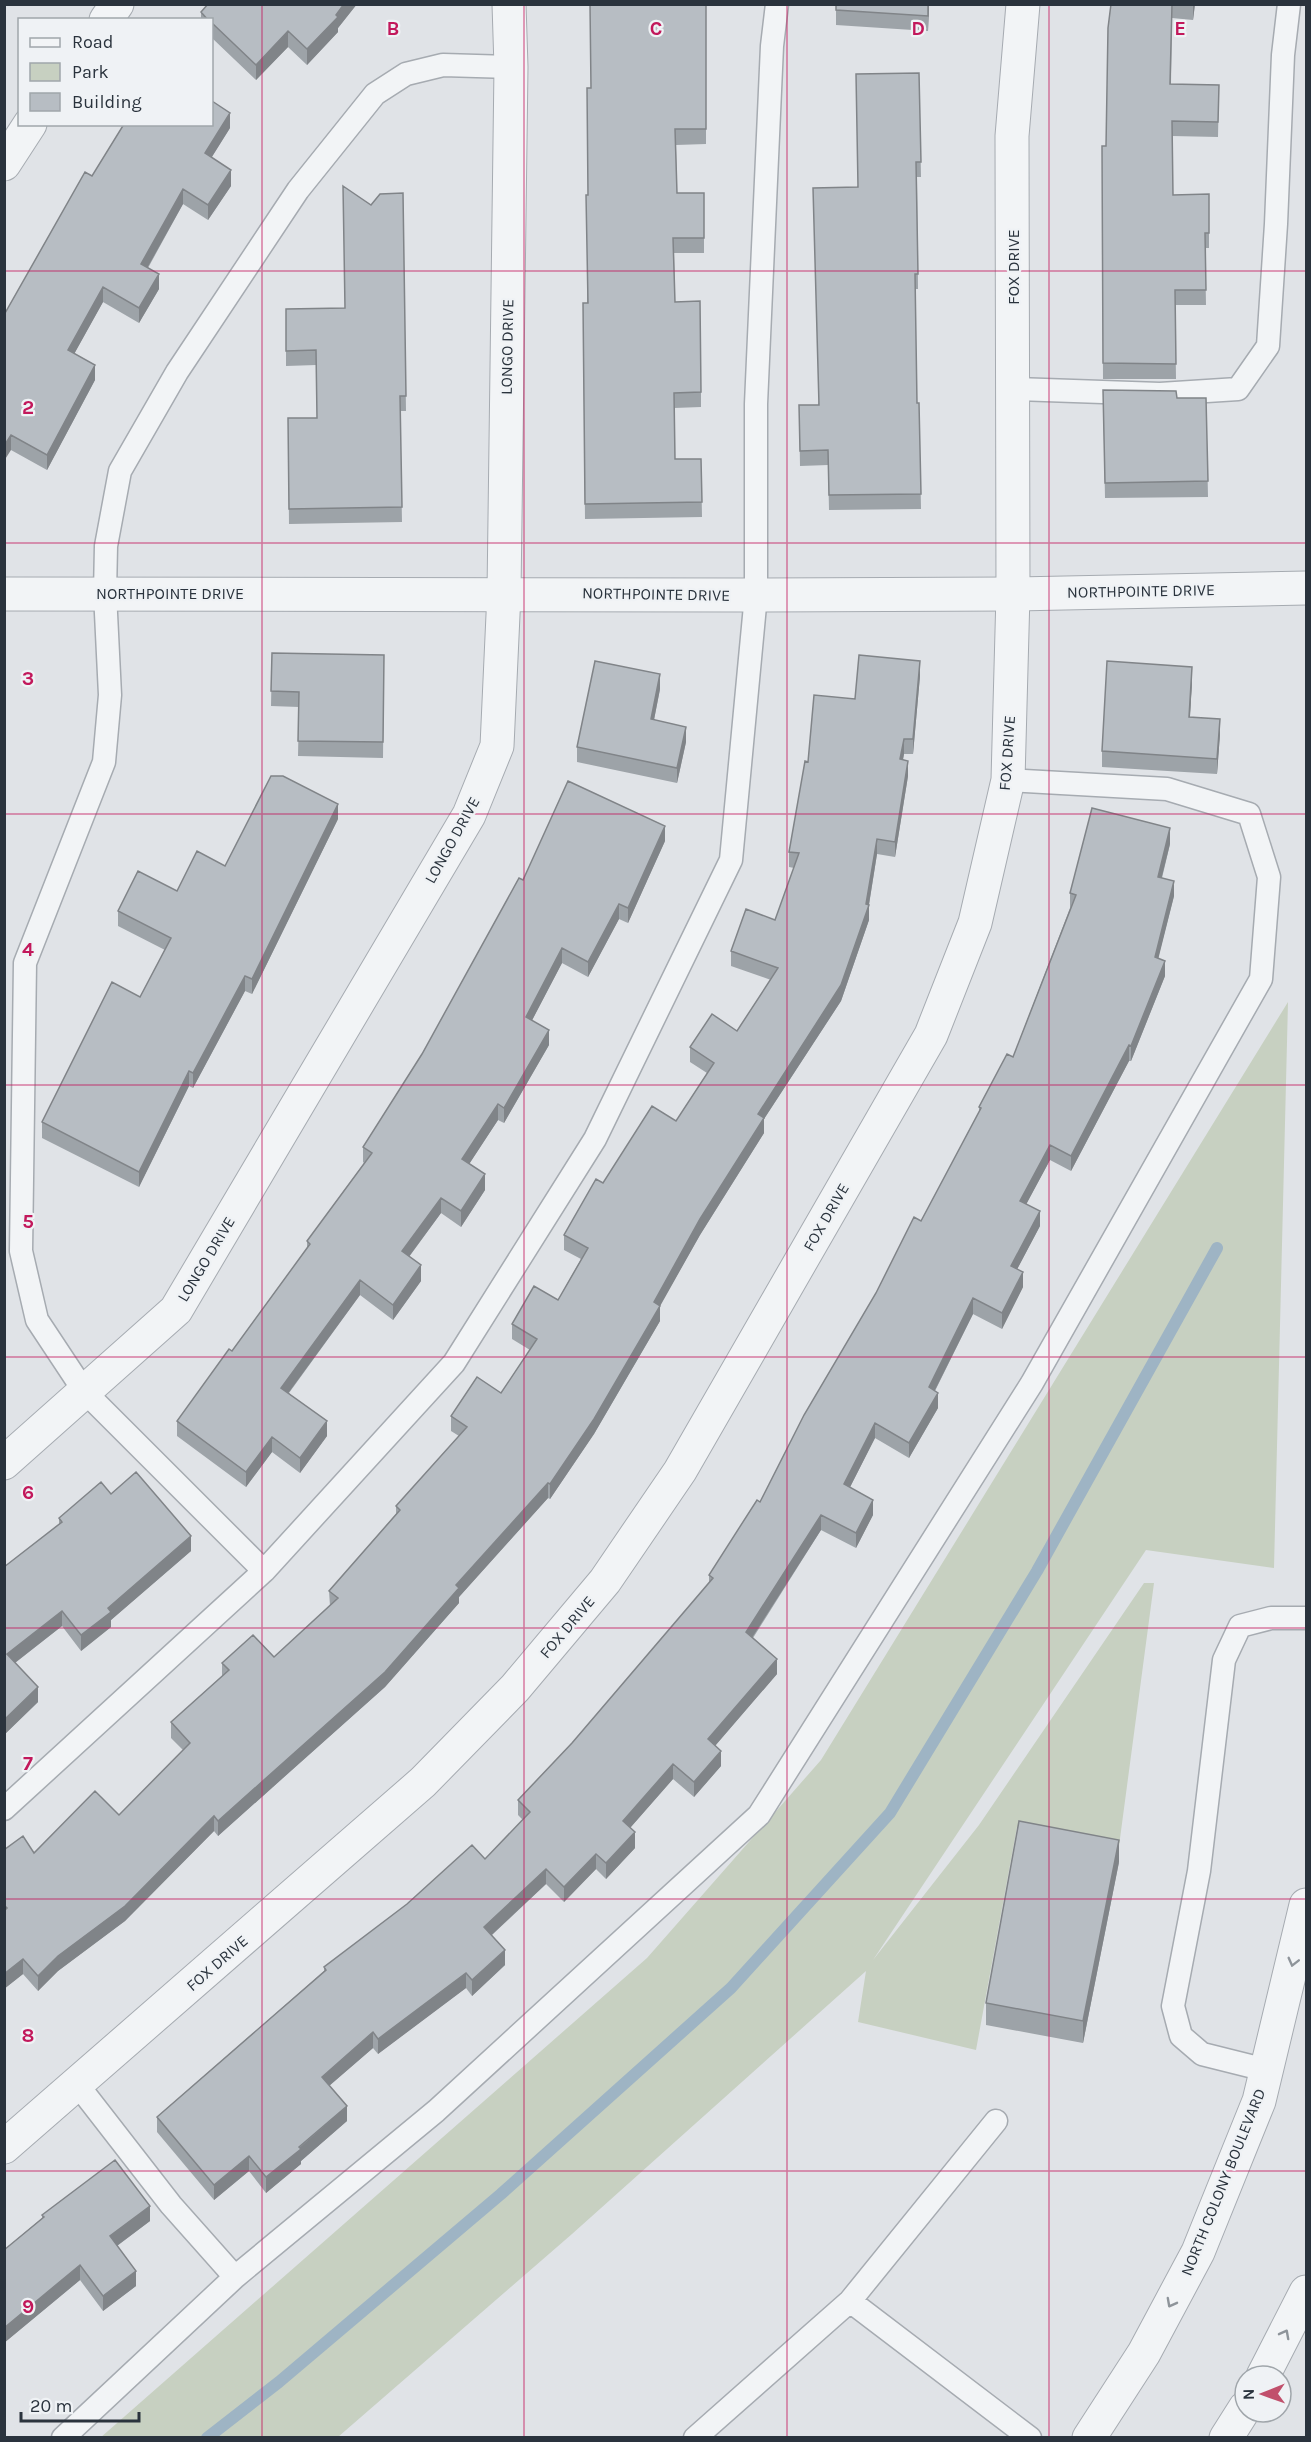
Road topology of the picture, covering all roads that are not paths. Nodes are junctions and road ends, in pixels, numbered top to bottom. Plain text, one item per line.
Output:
1 (117, 4) edge
2 (509, 4) edge
3 (777, 4) edge
4 (1023, 4) edge
5 (1289, 4) edge
6 (107, 18) edge
7 (511, 66) junction
8 (29, 126) edge
9 (4, 164) edge
10 (1014, 389) junction
11 (1306, 588) edge
12 (105, 593) junction
13 (504, 593) junction
14 (4, 594) edge
15 (1012, 594) junction
16 (756, 595) junction
17 (1008, 780) junction
18 (84, 1391) junction
19 (4, 1463) edge
20 (264, 1571) junction
21 (1306, 1618) edge
22 (4, 1809) edge
23 (1306, 1905) edge
24 (1266, 2070) junction
25 (77, 2084) junction
26 (996, 2121) dead end
27 (4, 2147) edge
28 (235, 2277) junction
29 (850, 2301) junction
30 (1305, 2302) edge
31 (1270, 2364) edge
32 (1235, 2424) edge
33 (63, 2438) edge
34 (695, 2438) edge
35 (1030, 2438) edge
36 (1089, 2438) edge
37 (1226, 2438) edge

1 - 6 street
2 - 7 street, LONGO DRIVE
3 - 16 lane
4 - 10 street, FOX DRIVE
5 - 10 lane
7 - 12 lane
7 - 13 street, LONGO DRIVE
8 - 9 street
10 - 15 street, FOX DRIVE
11 - 15 street, NORTHPOINTE DRIVE
12 - 13 street, NORTHPOINTE DRIVE
12 - 14 street, NORTHPOINTE DRIVE
12 - 18 lane
13 - 16 street, NORTHPOINTE DRIVE
13 - 18 street, LONGO DRIVE
15 - 16 street, NORTHPOINTE DRIVE
15 - 17 street, FOX DRIVE
16 - 20 lane
17 - 25 street, FOX DRIVE
17 - 28 lane
18 - 19 street, LONGO DRIVE
18 - 20 lane
20 - 22 lane
21 - 24 lane
23 -> 24 street, NORTH COLONY BOULEVARD
24 -> 36 street, NORTH COLONY BOULEVARD
25 - 27 street, FOX DRIVE
25 - 28 lane
26 - 29 lane
28 - 33 lane
29 - 34 lane
29 - 35 lane
31 -> 30 street
32 - 37 street

